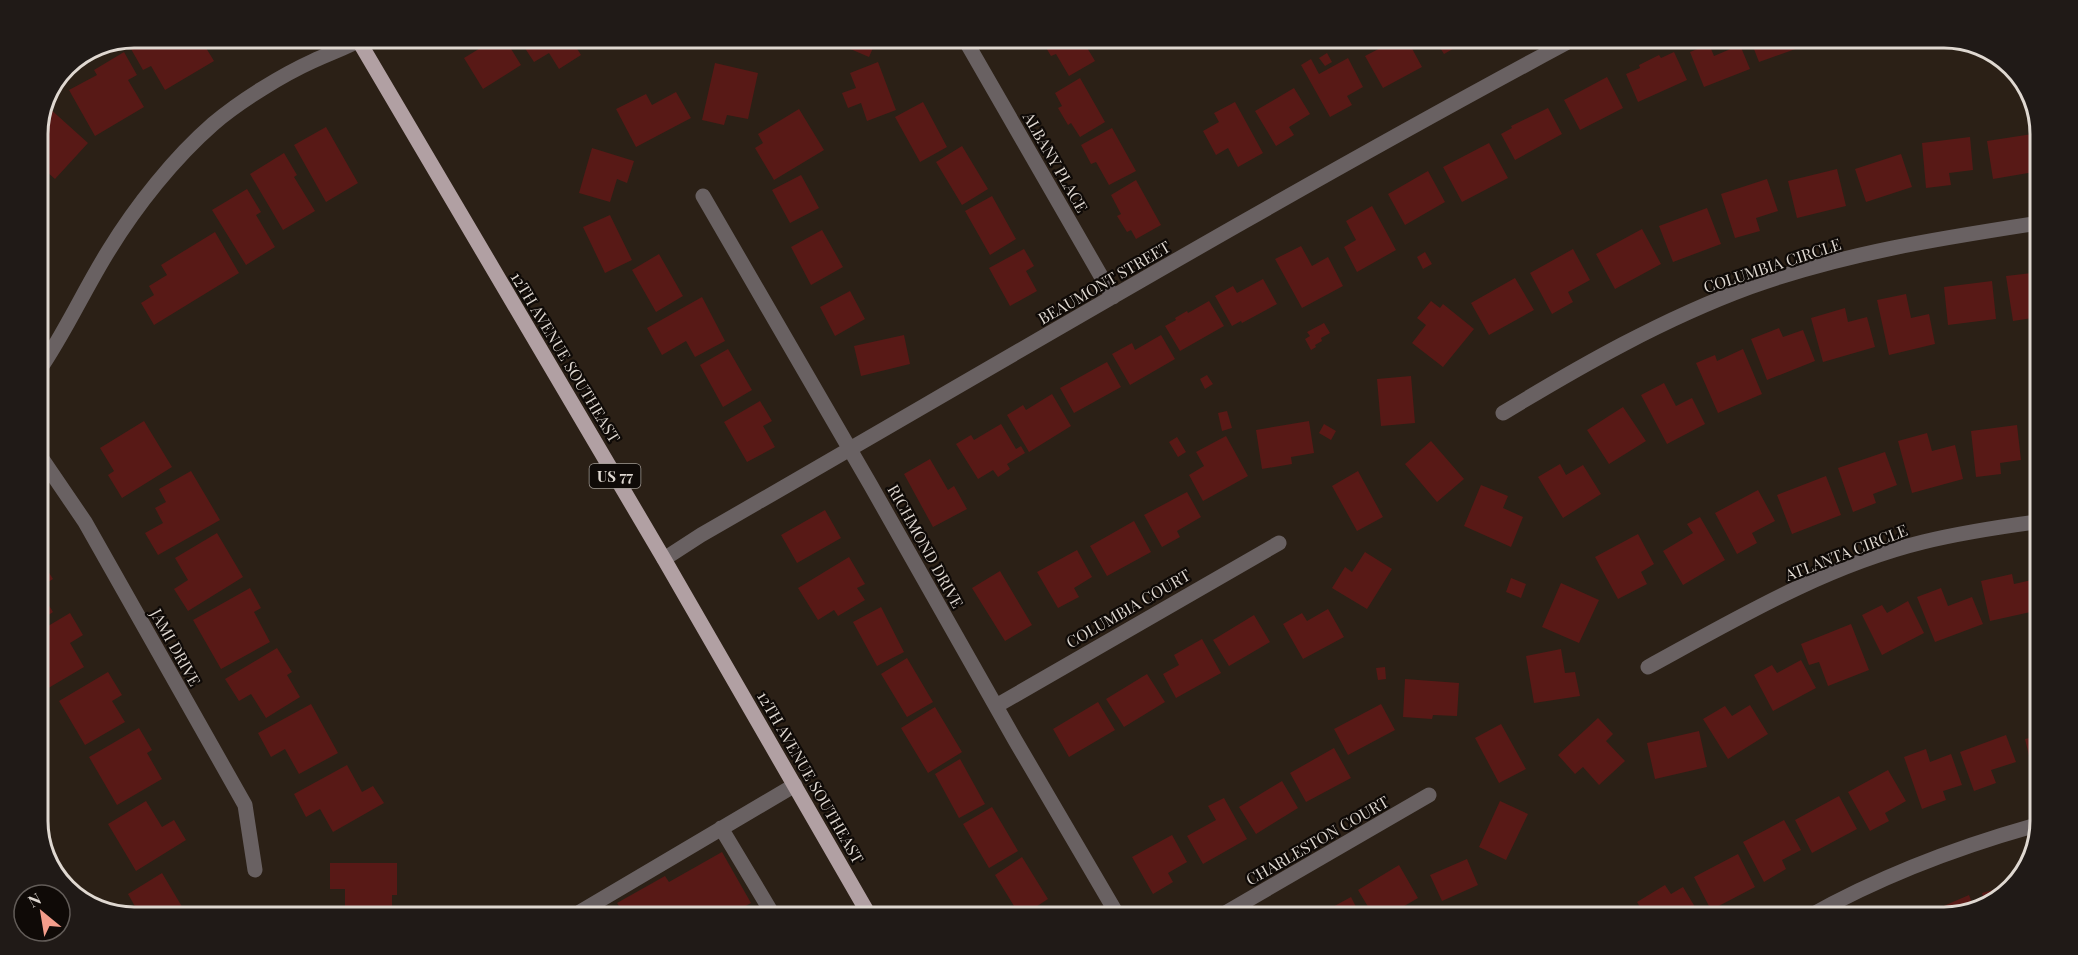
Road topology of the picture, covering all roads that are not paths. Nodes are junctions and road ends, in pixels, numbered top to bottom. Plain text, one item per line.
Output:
1 (340, 48) edge
2 (364, 48) edge
3 (970, 48) edge
4 (1557, 48) edge
5 (703, 196) dead end
6 (2030, 224) edge
7 (1113, 297) junction
8 (48, 357) edge
9 (1503, 413) dead end
10 (849, 450) junction
11 (48, 468) edge
12 (2030, 523) edge
13 (1279, 543) dead end
14 (664, 559) junction
15 (1648, 667) dead end
16 (996, 706) junction
17 (795, 785) junction
18 (1429, 795) dead end
19 (2029, 827) edge
20 (722, 828) junction
21 (255, 870) dead end
22 (588, 907) edge
23 (768, 907) edge
24 (865, 907) edge
25 (1113, 907) edge
26 (1236, 907) edge
27 (1827, 907) edge

1 - 8 street
2 - 14 main road, 12TH AVENUE SOUTHEAST / US 77
3 - 7 street, ALBANY PLACE
4 - 7 street, BEAUMONT STREET
5 - 10 street, RICHMOND DRIVE
6 - 9 street, COLUMBIA CIRCLE
7 - 10 street, BEAUMONT STREET
10 - 14 street, BEAUMONT STREET
10 - 16 street, RICHMOND DRIVE
11 - 21 street, JAMI DRIVE
12 - 15 street, ATLANTA CIRCLE
13 - 16 street, COLUMBIA COURT
14 - 17 main road, 12TH AVENUE SOUTHEAST / US 77
16 - 25 street, RICHMOND DRIVE
17 - 20 street
17 - 24 main road, 12TH AVENUE SOUTHEAST / US 77
18 - 26 street, CHARLESTON COURT
19 - 27 street
20 - 22 street
20 - 23 street

